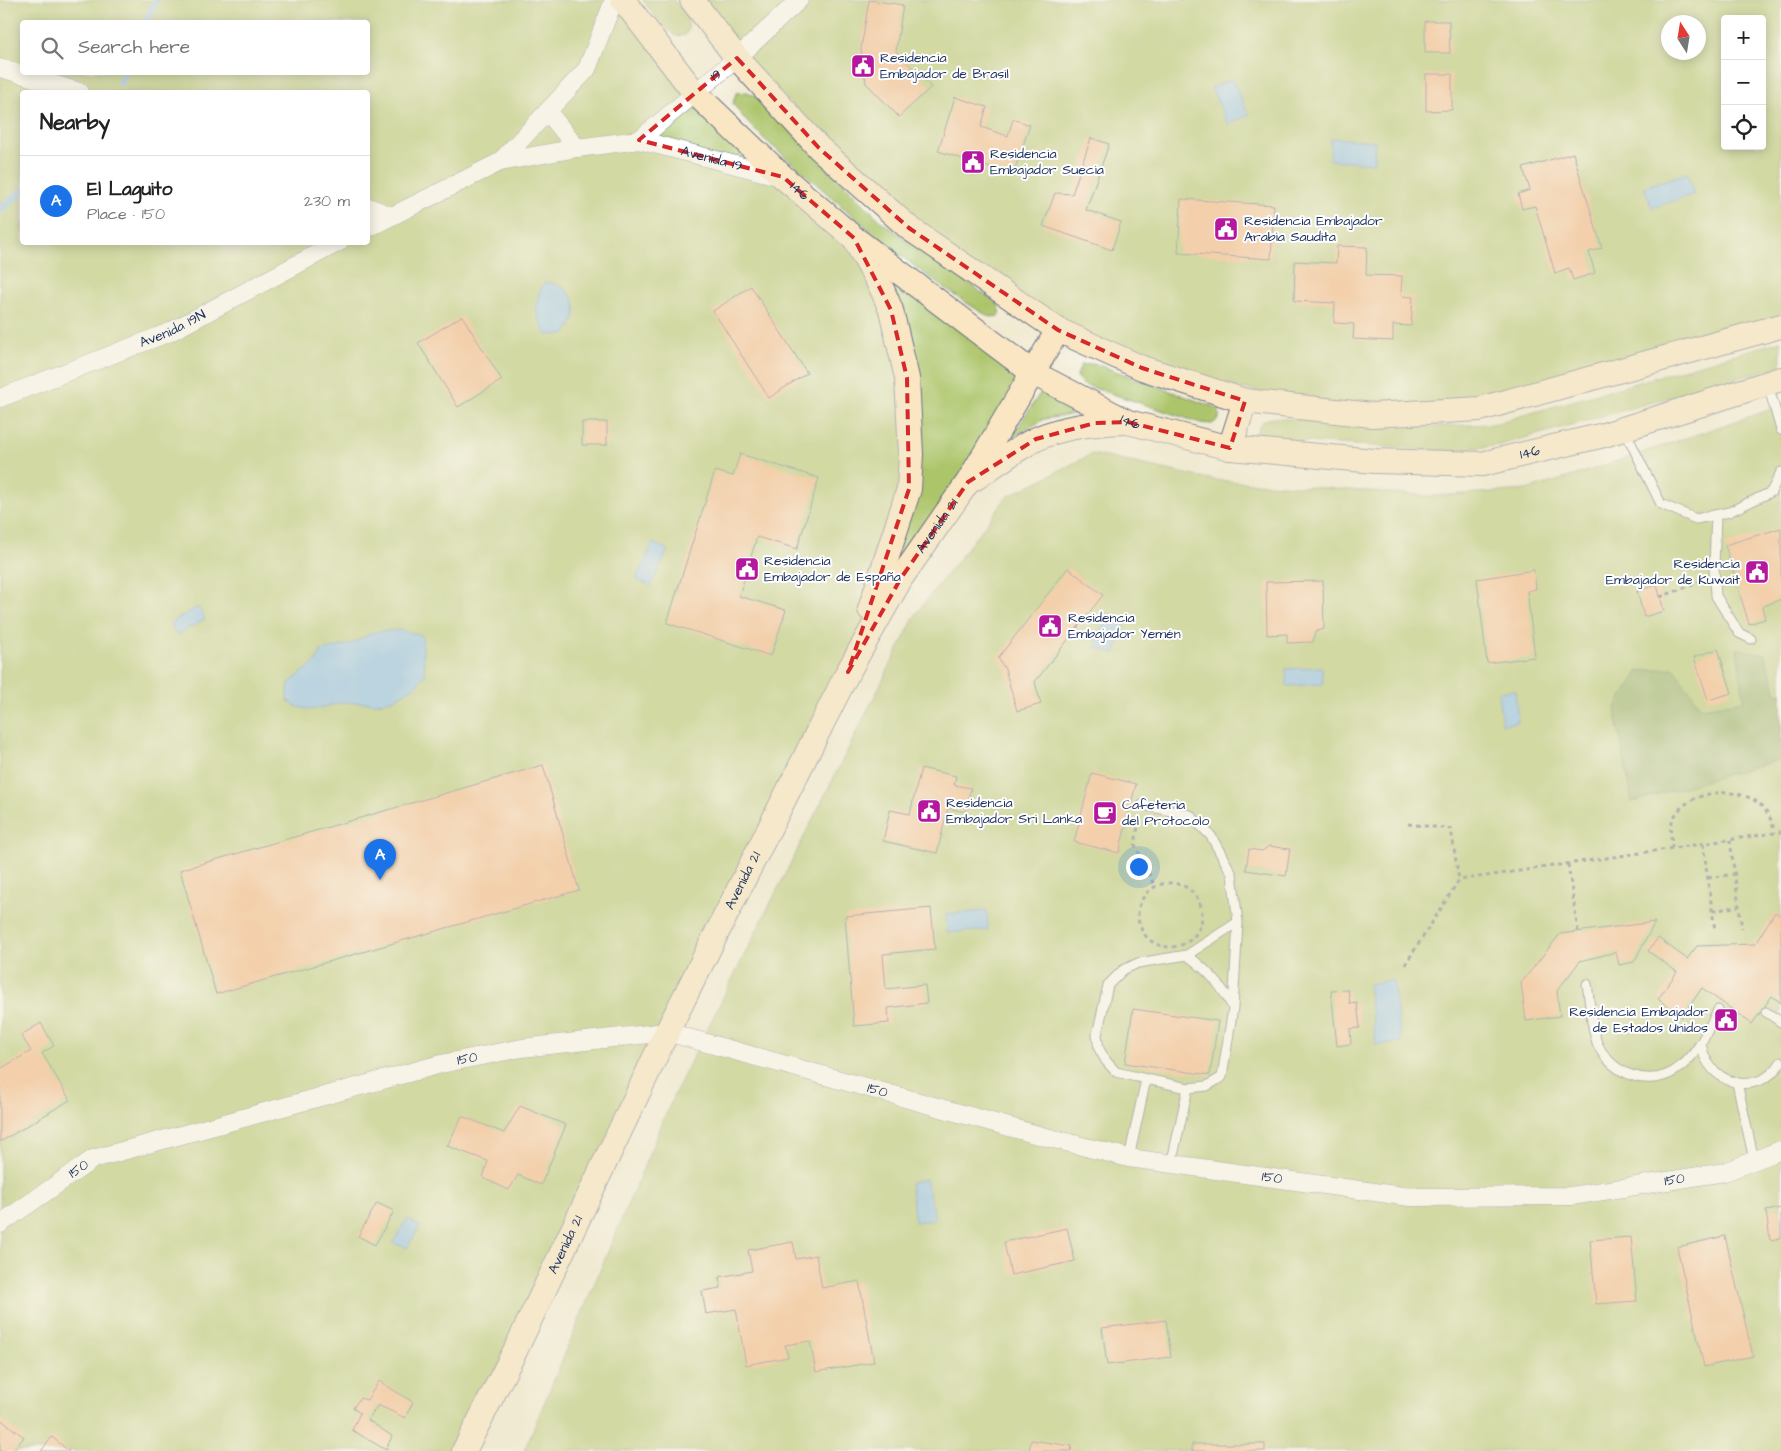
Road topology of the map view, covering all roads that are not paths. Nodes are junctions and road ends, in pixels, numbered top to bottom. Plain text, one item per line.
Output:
1 (614, 0) edge
2 (623, 0) edge
3 (692, 0) edge
4 (799, 0) edge
5 (737, 58) junction
6 (0, 68) edge
7 (20, 74) edge
8 (23, 75) edge
9 (73, 90) edge
10 (694, 92) junction
11 (548, 112) junction
12 (639, 140) junction
13 (577, 148) junction
14 (500, 162) junction
15 (783, 177) junction
16 (370, 208) edge
17 (390, 216) junction
18 (370, 227) edge
19 (854, 238) junction
20 (333, 245) edge
21 (1781, 326) edge
22 (1058, 330) junction
23 (1033, 373) junction
24 (1774, 381) edge
25 (0, 398) edge
26 (1245, 400) junction
27 (1128, 422) junction
28 (1624, 428) junction
29 (1781, 430) edge
30 (1230, 448) junction
31 (1781, 472) edge
32 (968, 482) junction
33 (1716, 515) junction
34 (1751, 640) dead end
35 (848, 672) junction
36 (1142, 805) road end
37 (1238, 922) junction
38 (1187, 955) junction
39 (1587, 984) dead end
40 (1233, 1008) junction
41 (1718, 1010) dead end
42 (1766, 1012) dead end
43 (1781, 1022) edge
44 (667, 1032) junction
45 (1701, 1042) junction
46 (1781, 1062) edge
47 (1146, 1079) junction
48 (1737, 1083) junction
49 (1188, 1088) junction
50 (1781, 1150) edge
51 (1129, 1158) junction
52 (1754, 1160) junction
53 (1171, 1165) junction
54 (0, 1224) edge
55 (464, 1451) edge

1 - 11 street, Avenida 19
2 - 10 main road, 146
3 - 5 main road
4 - 5 street
5 - 10 street, 19
5 - 22 main road
6 - 7 street
8 - 9 street
10 - 12 street
10 - 15 main road, 146
11 - 13 street
11 - 14 street, Avenida 19
12 - 13 street, Avenida 19
12 - 15 street, Avenida 19
13 - 14 street, Avenida 19
14 - 17 street, Avenida 19
15 - 19 main road, 146
16 - 17 street
17 - 18 street
19 - 23 main road, 146
19 - 35 main road
20 - 25 street, Avenida 19N
21 - 26 main road
22 - 23 main road, Avenida 21
22 - 26 main road
23 - 27 main road, 146
23 - 32 main road, Avenida 21
24 - 28 main road, 146
24 - 29 lane
26 - 30 main road
27 - 30 main road, 146
27 - 32 main road
28 - 30 main road, 146
28 - 33 lane
31 - 33 lane
32 - 35 main road, Avenida 21
33 - 34 lane
35 - 44 main road, Avenida 21
36 - 37 lane
37 - 38 lane
37 - 40 lane
38 - 40 lane
38 - 47 lane
39 - 45 lane
40 - 49 lane
41 - 45 lane
42 - 43 lane
44 - 51 street, 150
44 - 54 street, 150
44 - 55 main road, Avenida 21
45 - 48 lane
46 - 48 lane
47 - 49 lane
47 - 51 lane
48 - 52 lane
49 - 53 lane
50 - 52 street, 150
51 - 53 street, 150
52 - 53 street, 150

